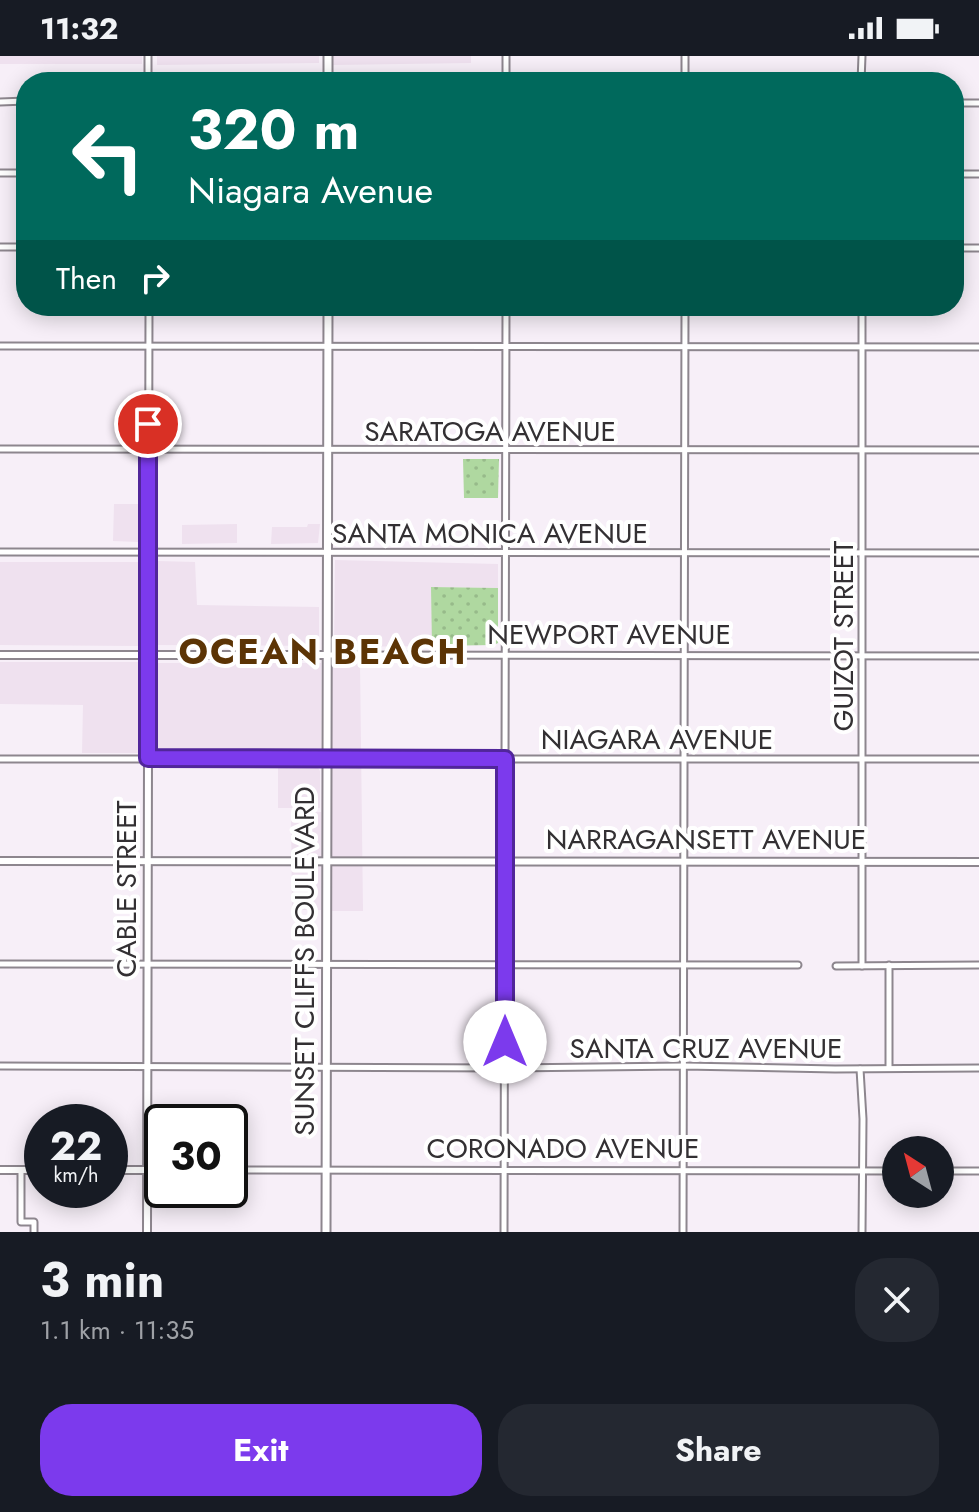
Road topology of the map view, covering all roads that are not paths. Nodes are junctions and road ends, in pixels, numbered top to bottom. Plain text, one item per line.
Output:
1 (149, 316) edge
2 (328, 316) edge
3 (506, 316) edge
4 (685, 316) edge
5 (862, 316) edge
6 (0, 346) edge
7 (149, 347) junction
8 (328, 347) junction
9 (507, 347) junction
10 (979, 347) edge
11 (685, 348) junction
12 (863, 348) junction
13 (0, 449) edge
14 (148, 450) junction
15 (327, 450) junction
16 (505, 450) junction
17 (979, 450) edge
18 (684, 451) junction
19 (862, 451) junction
20 (0, 552) edge
21 (148, 553) junction
22 (327, 553) junction
23 (505, 553) junction
24 (683, 553) junction
25 (863, 553) junction
26 (979, 553) edge
27 (0, 655) edge
28 (148, 655) junction
29 (326, 655) junction
30 (505, 656) junction
31 (684, 656) junction
32 (862, 656) junction
33 (979, 656) edge
34 (148, 758) junction
35 (684, 758) junction
36 (0, 759) edge
37 (326, 759) junction
38 (505, 759) junction
39 (862, 759) junction
40 (979, 759) edge
41 (0, 861) edge
42 (148, 861) junction
43 (505, 861) junction
44 (863, 861) junction
45 (327, 862) junction
46 (683, 862) junction
47 (979, 862) edge
48 (0, 964) edge
49 (147, 964) junction
50 (327, 964) junction
51 (505, 965) junction
52 (684, 965) junction
53 (798, 965) dead end
54 (889, 965) junction
55 (979, 965) edge
56 (836, 966) dead end
57 (862, 966) junction
58 (0, 1066) edge
59 (684, 1066) junction
60 (148, 1067) junction
61 (326, 1067) junction
62 (505, 1068) junction
63 (889, 1068) junction
64 (979, 1068) edge
65 (860, 1069) junction
66 (148, 1104) edge
67 (0, 1170) edge
68 (21, 1170) joint
69 (248, 1170) edge
70 (327, 1170) junction
71 (504, 1170) junction
72 (683, 1170) junction
73 (863, 1171) junction
74 (882, 1171) edge
75 (954, 1171) edge
76 (979, 1171) edge
77 (147, 1208) edge
78 (34, 1232) edge
79 (147, 1232) edge
80 (326, 1232) edge
81 (504, 1232) edge
82 (683, 1232) edge
83 (862, 1232) edge

1 - 7 street, CABLE STREET
2 - 8 main road, SUNSET CLIFFS BOULEVARD
3 - 9 street
4 - 11 street
5 - 12 street, GUIZOT STREET
6 - 7 street
7 - 8 street
7 - 14 street, CABLE STREET
8 - 9 street
8 - 15 main road, SUNSET CLIFFS BOULEVARD
9 - 11 street
9 - 16 street
10 - 12 street
11 - 12 street
11 - 18 street
12 - 19 street, GUIZOT STREET
13 - 14 street, SARATOGA AVENUE
14 - 15 street, SARATOGA AVENUE
14 - 21 street, CABLE STREET
15 - 16 street, SARATOGA AVENUE
15 - 22 main road, SUNSET CLIFFS BOULEVARD
16 - 18 street, SARATOGA AVENUE
16 - 23 street
17 - 19 street, SARATOGA AVENUE
18 - 19 street, SARATOGA AVENUE
18 - 24 street
19 - 25 street, GUIZOT STREET
20 - 21 street, SANTA MONICA AVENUE
21 - 22 street, SANTA MONICA AVENUE
21 - 28 street, CABLE STREET
22 - 23 street, SANTA MONICA AVENUE
22 - 29 main road, SUNSET CLIFFS BOULEVARD
23 - 24 street, SANTA MONICA AVENUE
23 - 30 street
24 - 25 street, SANTA MONICA AVENUE
24 - 31 street
25 - 26 street, SANTA MONICA AVENUE
25 - 32 street, GUIZOT STREET
27 - 28 street, NEWPORT AVENUE
28 - 29 street, NEWPORT AVENUE
28 - 34 street, CABLE STREET
29 - 30 street, NEWPORT AVENUE
29 - 37 main road, SUNSET CLIFFS BOULEVARD
30 - 31 street, NEWPORT AVENUE
30 - 38 street
31 - 32 street, NEWPORT AVENUE
31 - 35 street
32 - 33 street, NEWPORT AVENUE
32 - 39 street, GUIZOT STREET
34 - 36 street, NIAGARA AVENUE
34 - 37 street, NIAGARA AVENUE
34 - 42 street, CABLE STREET
35 - 38 street, NIAGARA AVENUE
35 - 39 street, NIAGARA AVENUE
35 - 46 street
37 - 38 street, NIAGARA AVENUE
37 - 45 main road, SUNSET CLIFFS BOULEVARD
38 - 43 street
39 - 40 street, NIAGARA AVENUE
39 - 44 street, GUIZOT STREET
41 - 42 street, NARRAGANSETT AVENUE
42 - 45 street, NARRAGANSETT AVENUE
42 - 49 street, CABLE STREET
43 - 45 street, NARRAGANSETT AVENUE
43 - 46 street, NARRAGANSETT AVENUE
43 - 51 street
44 - 46 street, NARRAGANSETT AVENUE
44 - 47 street, NARRAGANSETT AVENUE
44 - 57 street, GUIZOT STREET
45 - 50 main road, SUNSET CLIFFS BOULEVARD
46 - 52 street
48 - 49 street
49 - 50 street
49 - 60 street, CABLE STREET
50 - 51 street
50 - 61 main road, SUNSET CLIFFS BOULEVARD
51 - 52 street
51 - 62 street
52 - 53 street
52 - 59 street
54 - 55 street
54 - 57 street
54 - 63 street
56 - 57 street
58 - 60 street, SANTA CRUZ AVENUE
59 - 62 street, SANTA CRUZ AVENUE
59 - 65 street, SANTA CRUZ AVENUE
59 - 72 street
60 - 61 street, SANTA CRUZ AVENUE
60 - 66 street, CABLE STREET
61 - 62 street, SANTA CRUZ AVENUE
61 - 70 main road, SUNSET CLIFFS BOULEVARD
62 - 71 street
63 - 64 street, SANTA CRUZ AVENUE
63 - 65 street, SANTA CRUZ AVENUE
65 - 73 street
67 - 68 street
68 - 78 street
69 - 70 street, CORONADO AVENUE
70 - 71 street, CORONADO AVENUE
70 - 80 main road, SUNSET CLIFFS BOULEVARD
71 - 72 street, CORONADO AVENUE
71 - 81 street
72 - 73 street, CORONADO AVENUE
72 - 82 street
73 - 74 street, CORONADO AVENUE
73 - 83 street
75 - 76 street
77 - 79 street, CABLE STREET

